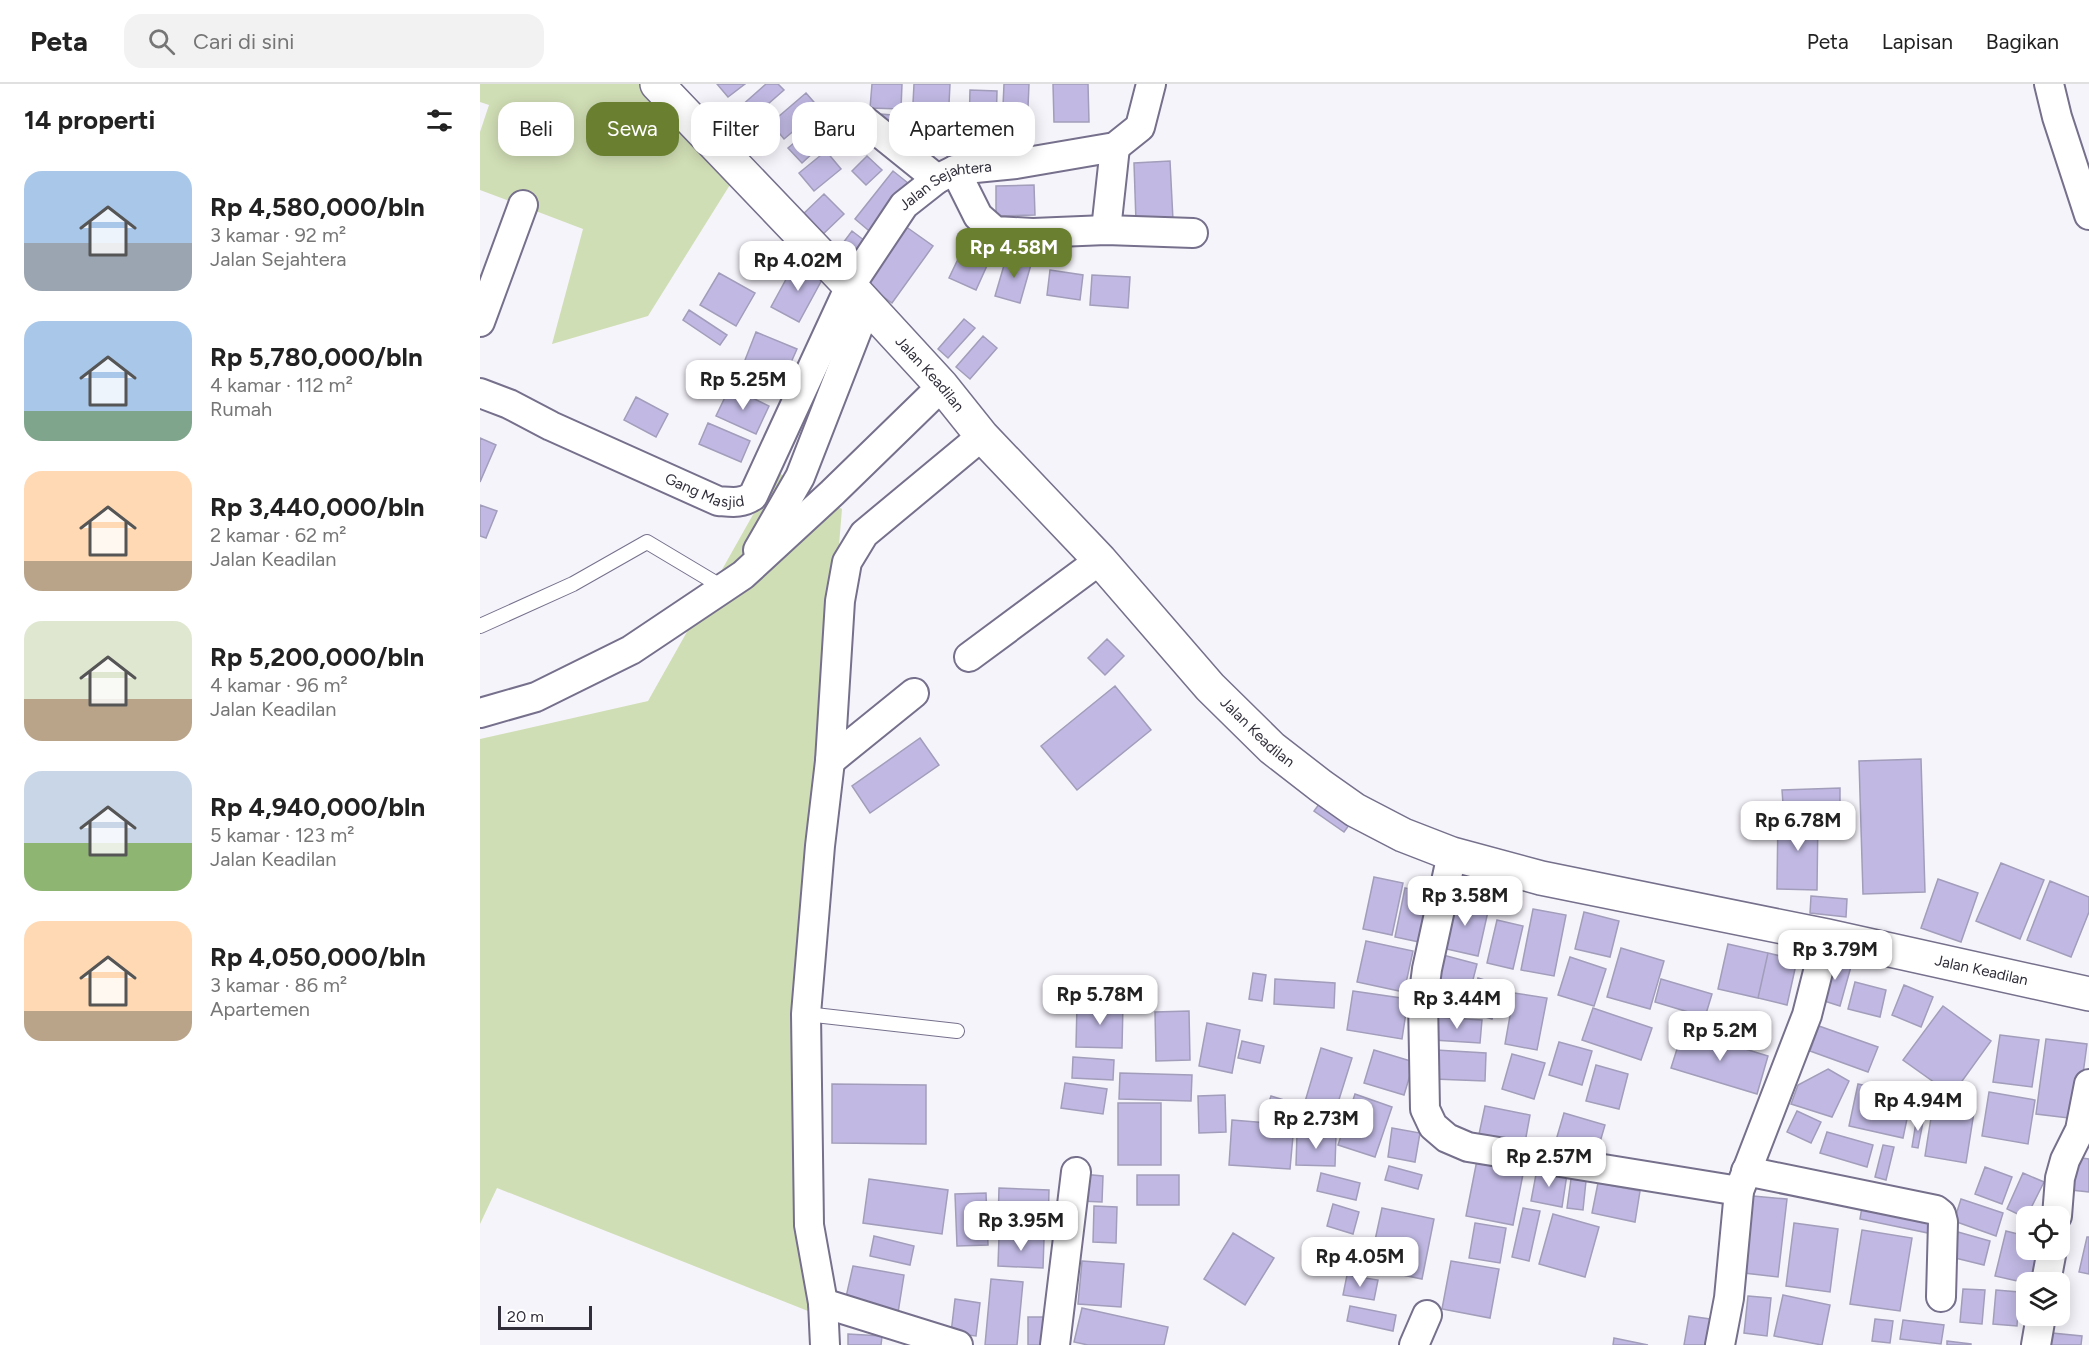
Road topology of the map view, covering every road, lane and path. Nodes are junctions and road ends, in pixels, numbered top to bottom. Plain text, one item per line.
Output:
1 (657, 84) edge
2 (1151, 84) edge
3 (2049, 84) edge
4 (877, 129) edge
5 (1115, 147) junction
6 (946, 175) junction
7 (523, 205) dead end
8 (2089, 215) edge
9 (1106, 230) junction
10 (1193, 233) dead end
11 (859, 295) junction
12 (480, 322) edge
13 (942, 386) junction
14 (480, 393) edge
15 (982, 436) junction
16 (1100, 560) junction
17 (734, 581) junction
18 (480, 626) edge
19 (969, 657) dead end
20 (914, 693) dead end
21 (480, 713) edge
22 (830, 761) junction
23 (1452, 854) junction
24 (1827, 936) junction
25 (2089, 994) edge
26 (806, 1014) junction
27 (957, 1031) dead end
28 (2089, 1084) edge
29 (1076, 1172) dead end
30 (1742, 1181) junction
31 (2058, 1206) edge
32 (1941, 1297) dead end
33 (823, 1302) junction
34 (1427, 1315) dead end
35 (2039, 1326) edge
36 (825, 1345) edge
37 (958, 1345) edge
38 (1056, 1345) edge
39 (1414, 1345) edge
40 (1720, 1345) edge
41 (2036, 1345) edge

1 - 11 main road, Jalan Keadilan
2 - 5 street, Jalan Sejahtera
3 - 8 street
4 - 6 street
5 - 6 street, Jalan Sejahtera
5 - 9 street
6 - 9 street
6 - 11 street, Jalan Sejahtera
7 - 12 street
9 - 10 street
11 - 13 main road, Jalan Keadilan
11 - 14 street, Gang Masjid
11 - 17 street
13 - 15 main road, Jalan Keadilan
13 - 17 street
15 - 16 main road, Jalan Keadilan
15 - 22 street
16 - 19 street
16 - 23 main road, Jalan Keadilan
17 - 18 lane
17 - 21 street
20 - 22 street
22 - 26 street
23 - 24 main road, Jalan Keadilan
23 - 30 street
24 - 25 main road, Jalan Keadilan
24 - 30 street
26 - 27 lane
26 - 33 street
28 - 31 street
29 - 38 street
30 - 32 street
30 - 40 street
33 - 36 street
33 - 37 street
34 - 39 street
35 - 41 street

